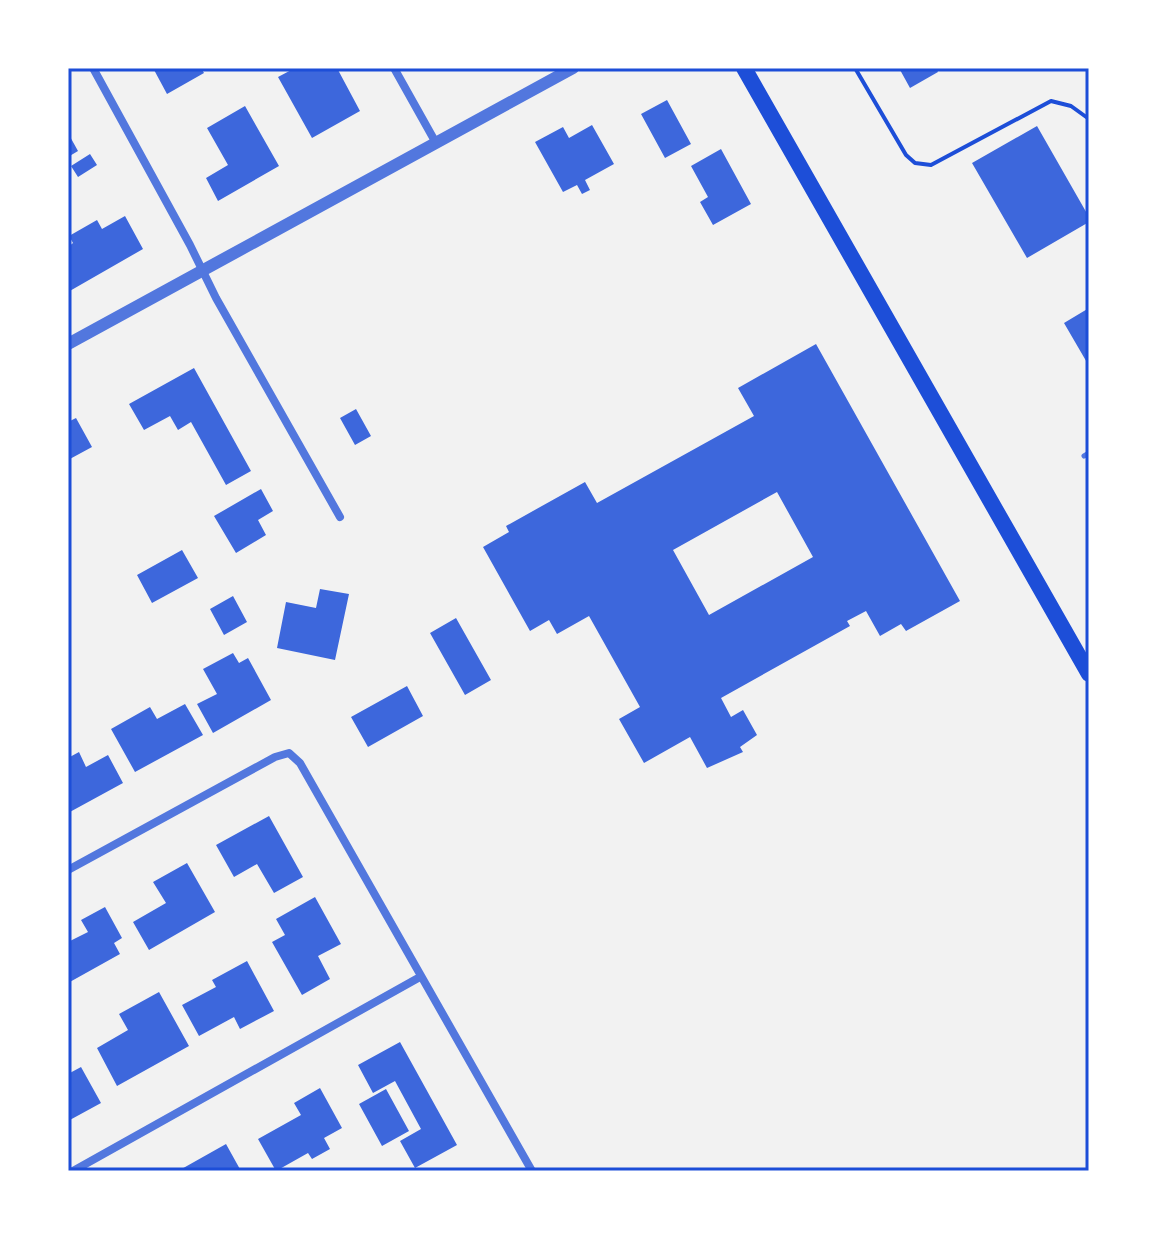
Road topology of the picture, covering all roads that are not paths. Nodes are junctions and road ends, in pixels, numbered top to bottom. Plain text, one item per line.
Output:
1 (93, 68) edge
2 (394, 68) edge
3 (573, 68) edge
4 (744, 68) edge
5 (436, 143) junction
6 (203, 270) junction
7 (68, 344) edge
8 (340, 517) dead end
9 (1089, 674) edge
10 (68, 870) edge
11 (420, 977) junction
12 (73, 1171) edge
13 (532, 1171) edge

1 - 6 street
2 - 5 street
3 - 5 street
4 - 9 main road
5 - 6 street
6 - 7 street
6 - 8 street
10 - 11 street
11 - 12 street
11 - 13 street

